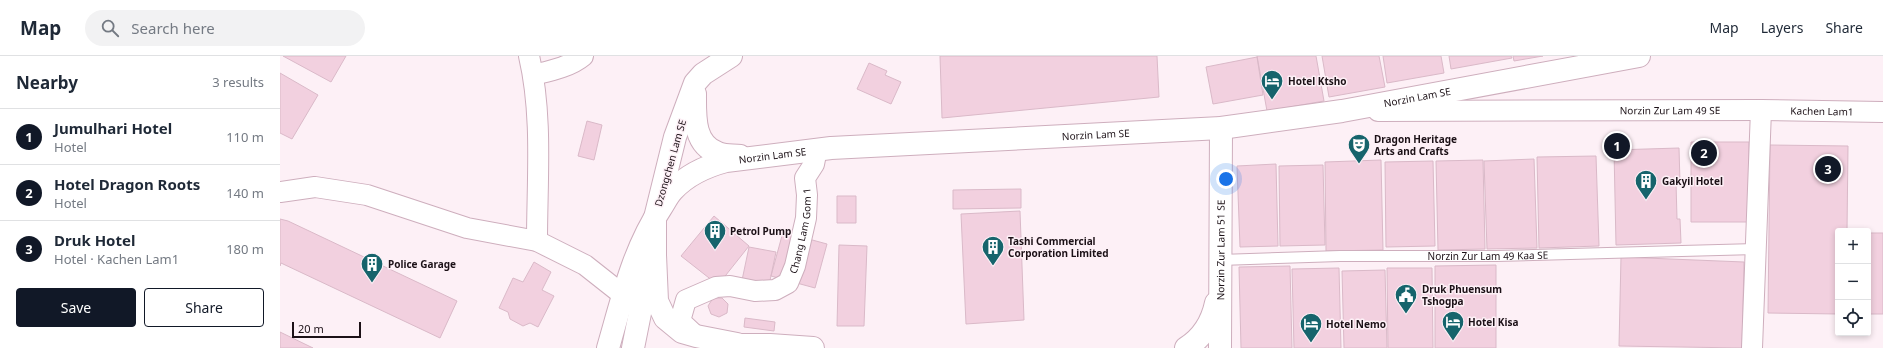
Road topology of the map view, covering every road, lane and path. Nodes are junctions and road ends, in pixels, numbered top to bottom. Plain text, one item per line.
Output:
1 (529, 56) edge
2 (583, 56) edge
3 (731, 56) edge
4 (1639, 56) edge
5 (533, 75) junction
6 (695, 82) junction
7 (1761, 110) junction
8 (1342, 111) junction
9 (1882, 112) edge
10 (1221, 128) junction
11 (817, 149) junction
12 (748, 157) junction
13 (280, 192) edge
14 (655, 218) junction
15 (537, 241) junction
16 (1756, 249) junction
17 (655, 254) junction
18 (1220, 260) junction
19 (1220, 286) junction
20 (623, 295) junction
21 (694, 342) edge
22 (608, 348) edge
23 (633, 348) edge
24 (813, 348) edge
25 (1186, 348) edge
26 (1206, 348) edge
27 (1221, 348) edge
28 (1752, 348) edge

1 - 5 street
2 - 5 street
3 - 6 main road
4 - 8 main road, Norzin Lam SE
5 - 15 street
6 - 12 main road
6 - 14 main road, Dzongchen Lam SE
7 - 8 street, Norzin Zur Lam 49 SE
7 - 9 street, Kachen Lam1
7 - 16 street
8 - 10 main road, Norzin Lam SE
10 - 11 main road, Norzin Lam SE
10 - 18 main road, Norzin Zur Lam 51 SE
11 - 12 main road, Norzin Lam SE
11 - 21 street, Chang Lam Gom 1
12 - 14 main road, Norzin Lam SE
13 - 15 street
14 - 17 main road
14 - 20 main road, Norzin Lam SE
15 - 20 street
16 - 18 lane, Norzin Zur Lam 49 Kaa SE
16 - 28 street
17 - 21 main road
17 - 23 main road
18 - 19 main road, Norzin Zur Lam 51 SE
19 - 25 main road
19 - 27 main road, Norzin Zur Lam 51 SE
20 - 22 main road, Norzin Lam SE
21 - 24 main road
26 - 27 main road

